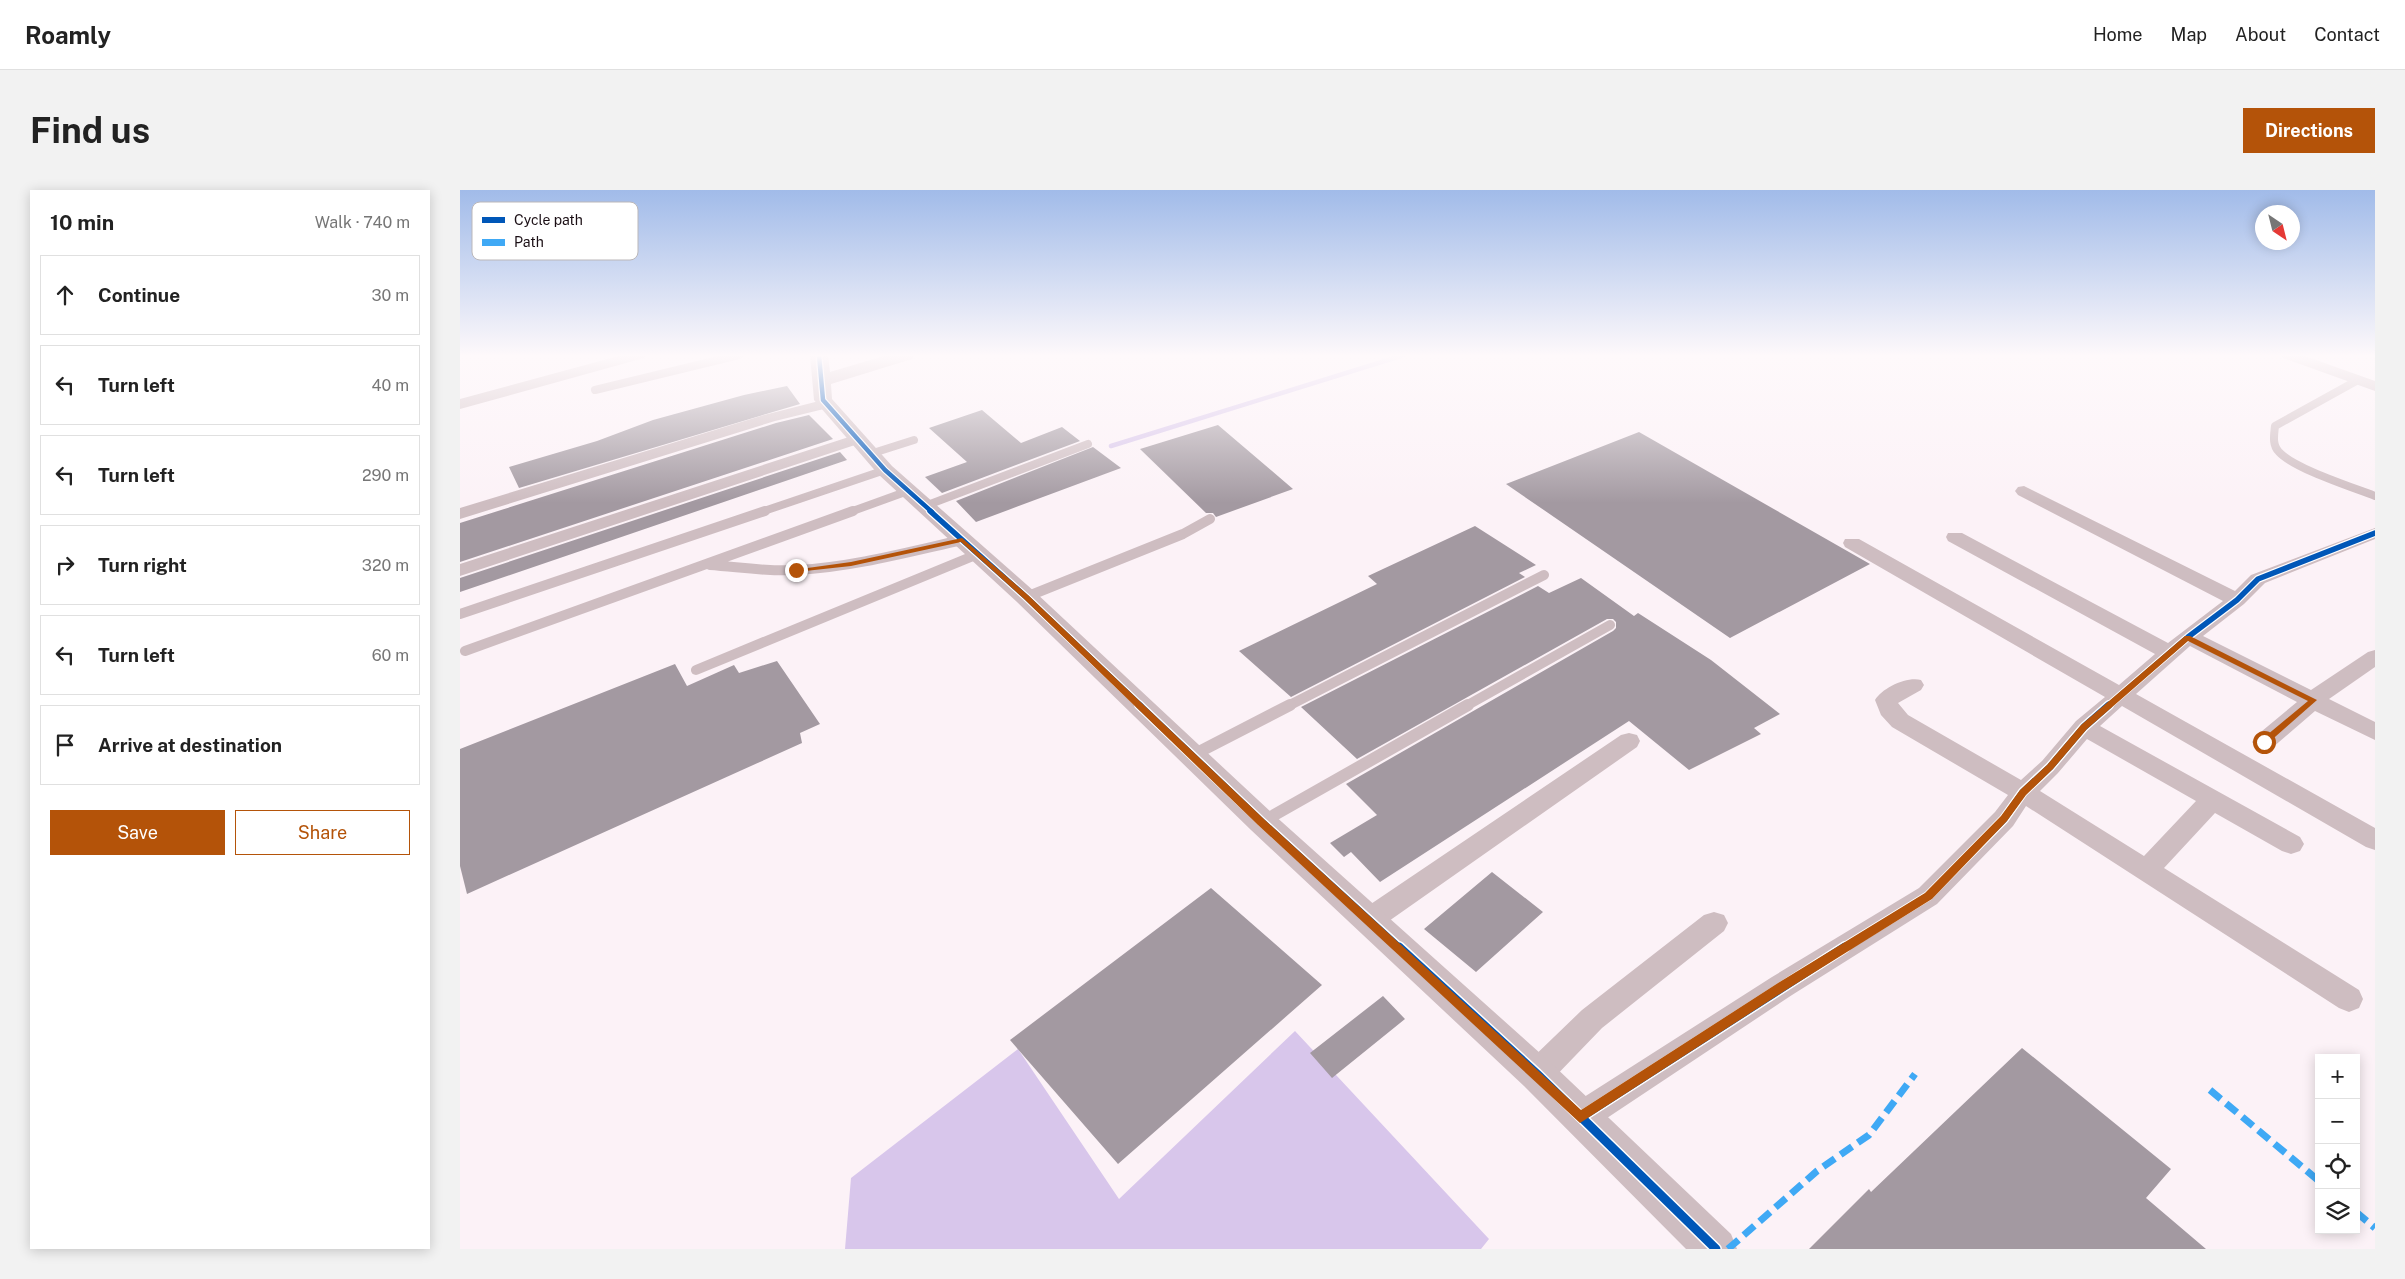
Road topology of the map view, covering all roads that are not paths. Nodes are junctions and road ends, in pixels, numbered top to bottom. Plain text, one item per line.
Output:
1 (789, 404) edge
2 (838, 404) edge
3 (2314, 404) edge
4 (914, 440) dead end
5 (1088, 444) dead end
6 (871, 454) junction
7 (2024, 491) dead end
8 (2375, 496) edge
9 (917, 498) junction
10 (460, 514) edge
11 (1210, 518) dead end
12 (2375, 533) edge
13 (1955, 537) dead end
14 (1852, 543) dead end
15 (970, 547) junction
16 (706, 564) junction
17 (460, 570) edge
18 (1544, 575) dead end
19 (1026, 597) junction
20 (2237, 600) junction
21 (460, 614) edge
22 (1610, 625) dead end
23 (2178, 645) junction
24 (465, 651) dead end
25 (2375, 657) edge
26 (696, 670) dead end
27 (1913, 685) dead end
28 (2121, 696) junction
29 (2313, 700) junction
30 (2084, 727) junction
31 (2375, 732) edge
32 (1629, 741) dead end
33 (2264, 742) dead end
34 (1193, 755) junction
35 (2023, 792) junction
36 (2212, 800) junction
37 (1262, 822) junction
38 (2370, 830) edge
39 (2291, 844) dead end
40 (2146, 870) junction
41 (1369, 920) junction
42 (1714, 923) dead end
43 (2350, 999) dead end
44 (1537, 1074) junction
45 (1580, 1117) junction
46 (1716, 1249) edge

1 - 10 street
2 - 6 street
3 - 8 lane
4 - 6 lane
5 - 9 lane
6 - 9 street
6 - 17 street
6 - 21 lane
7 - 20 street
9 - 15 street
9 - 16 lane
11 - 19 lane
12 - 20 street
13 - 23 street
14 - 28 street
15 - 16 lane
15 - 19 street
15 - 26 lane
16 - 24 lane
18 - 34 lane
19 - 34 street
20 - 23 street
22 - 37 lane
23 - 28 street
23 - 29 street
25 - 29 street
27 - 35 street
28 - 30 street
28 - 38 street
29 - 31 street
29 - 33 street
30 - 35 street
30 - 36 street
32 - 41 street
34 - 37 street
35 - 40 street
35 - 45 street
36 - 39 street
36 - 40 street
37 - 41 street
40 - 43 street
41 - 44 street
42 - 44 street
44 - 45 street
45 - 46 street

